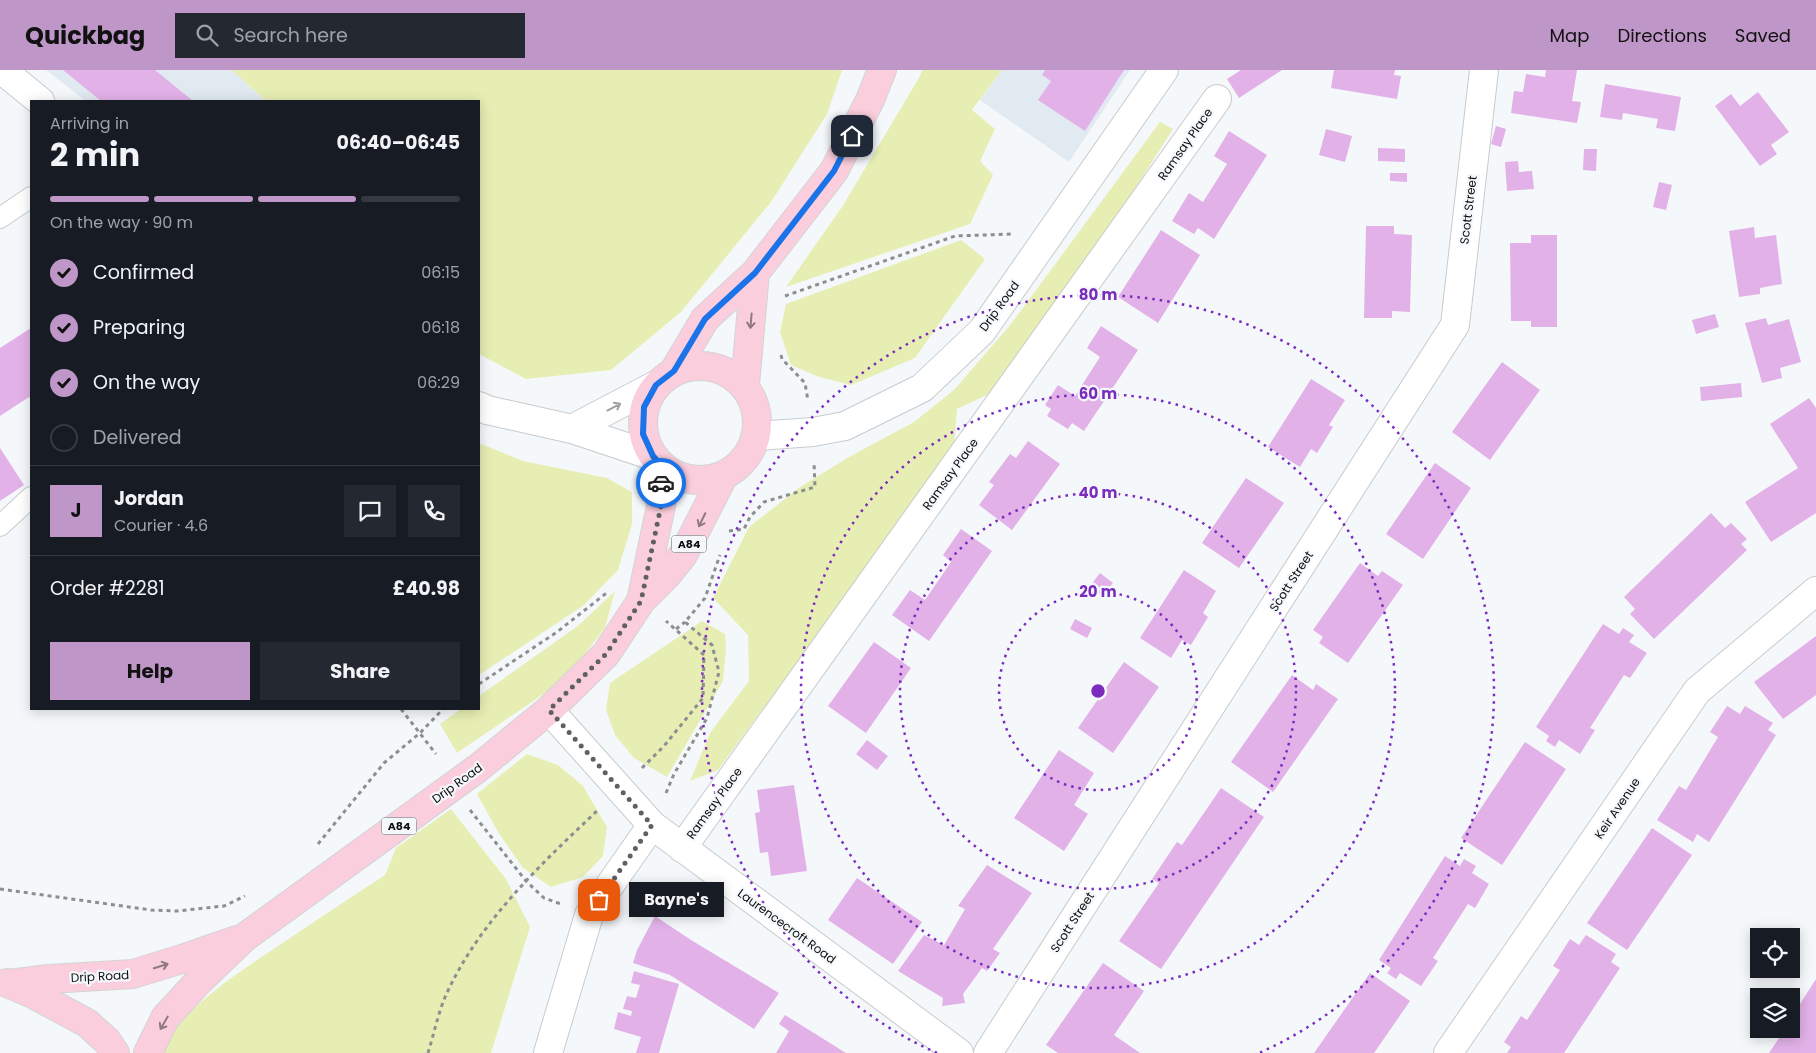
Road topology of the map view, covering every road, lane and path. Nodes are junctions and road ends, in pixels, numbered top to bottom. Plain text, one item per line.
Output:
1 (2, 70) edge
2 (882, 70) edge
3 (1164, 70) edge
4 (1484, 70) edge
5 (1217, 99) dead end
6 (39, 100) edge
7 (30, 198) edge
8 (0, 218) edge
9 (1051, 232) junction
10 (755, 273) junction
11 (752, 313) junction
12 (780, 352) dead end
13 (665, 378) junction
14 (745, 385) junction
15 (480, 406) edge
16 (572, 429) junction
17 (813, 432) junction
18 (758, 436) junction
19 (656, 460) junction
20 (723, 477) junction
21 (30, 499) edge
22 (0, 526) edge
23 (726, 539) dead end
24 (723, 548) dead end
25 (614, 587) dead end
26 (1816, 590) edge
27 (641, 601) junction
28 (685, 622) junction
29 (676, 629) dead end
30 (480, 683) edge
31 (403, 710) edge
32 (442, 710) edge
33 (549, 710) junction
34 (420, 733) junction
35 (436, 754) dead end
36 (468, 808) dead end
37 (652, 825) junction
38 (682, 848) junction
39 (312, 851) dead end
40 (0, 889) edge
41 (250, 894) dead end
42 (589, 914) junction
43 (246, 937) junction
44 (4, 983) edge
45 (115, 1053) edge
46 (148, 1053) edge
47 (548, 1053) edge
48 (959, 1053) edge
49 (988, 1053) edge
50 (1448, 1053) edge

1 - 6 street
2 - 10 main road
3 - 9 street, Drip Road
4 - 49 street, Scott Street
5 - 38 street, Ramsay Place
7 - 8 lane
9 - 11 path
9 - 17 street, Drip Road
10 - 11 main road
10 - 13 main road
11 -> 14 main road
12 - 17 path
13 - 14 main road
16 -> 13 street
13 - 19 main road
14 - 18 main road
15 - 16 street
16 - 19 street
17 - 18 street, Drip Road
17 - 23 path
18 - 20 main road
19 - 20 main road
19 - 27 main road, Drip Road / A84
20 -> 27 main road, Drip Road / A84
21 - 22 lane
24 - 28 path
25 - 30 path
26 - 50 street, Keir Avenue
27 - 33 main road, Drip Road / A84
28 - 29 path
28 - 37 path
31 - 34 path
32 - 34 path
33 - 37 street, Laurencecroft Road
33 - 43 main road, Drip Road / A84
34 - 35 path
34 - 39 path
36 - 42 path
37 - 38 street, Laurencecroft Road
37 - 42 street
38 - 48 street, Laurencecroft Road
40 - 41 path
42 - 47 street
44 -> 43 main road, Drip Road / A84
43 -> 46 main road, Drip Road / A84
44 - 45 main road

